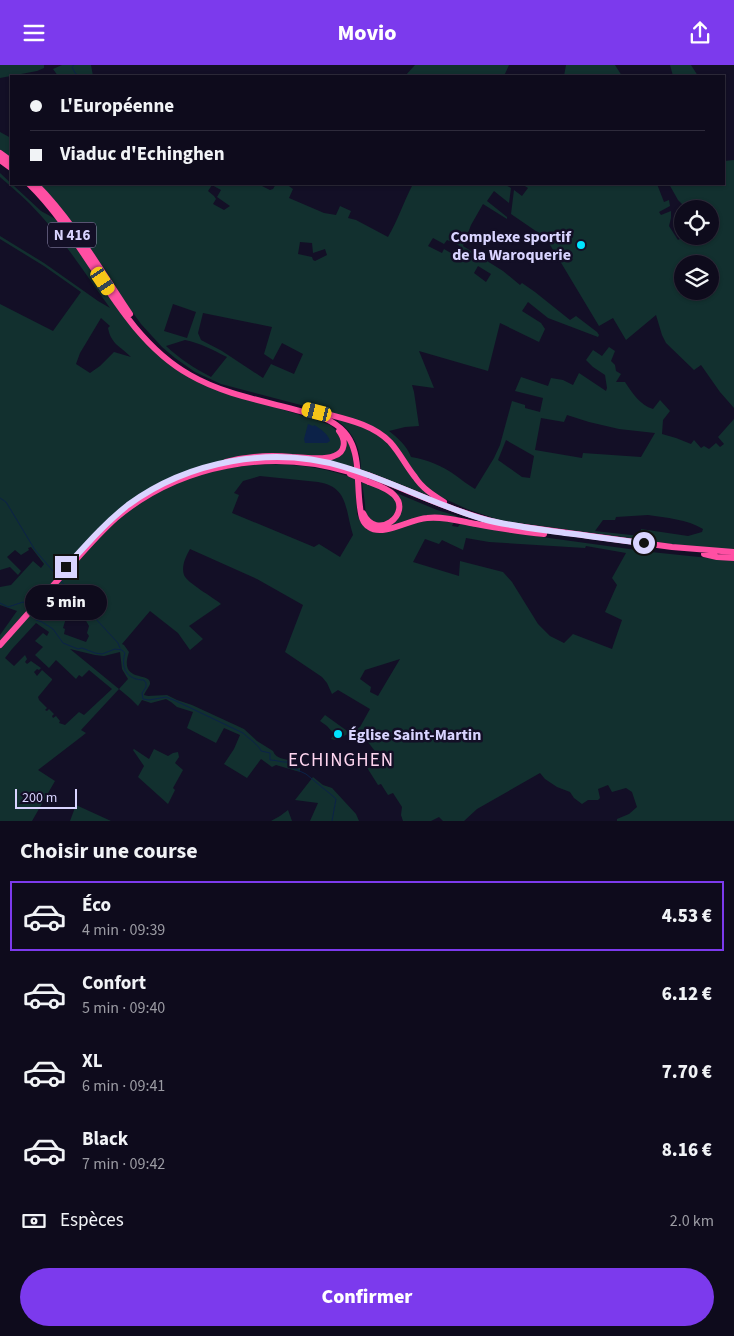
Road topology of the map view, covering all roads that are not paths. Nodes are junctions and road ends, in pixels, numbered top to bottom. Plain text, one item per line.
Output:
1 (31, 185) edge
2 (37, 185) edge
3 (153, 344) junction
4 (284, 404) junction
5 (291, 409) junction
6 (217, 466) junction
7 (349, 472) junction
8 (369, 479) junction
9 (460, 514) junction
10 (734, 555) edge
11 (0, 641) edge
12 (0, 645) edge

1 - 3 highway, N 416
2 - 3 highway, N 416
3 - 4 highway, N 416
3 - 5 highway, N 416
4 - 8 highway
4 - 9 highway
5 - 6 highway
5 - 9 highway
6 - 7 highway
6 - 7 highway
6 - 11 highway
6 - 12 highway
7 - 8 highway, bridge
8 - 9 highway
9 - 10 highway
9 - 10 highway

